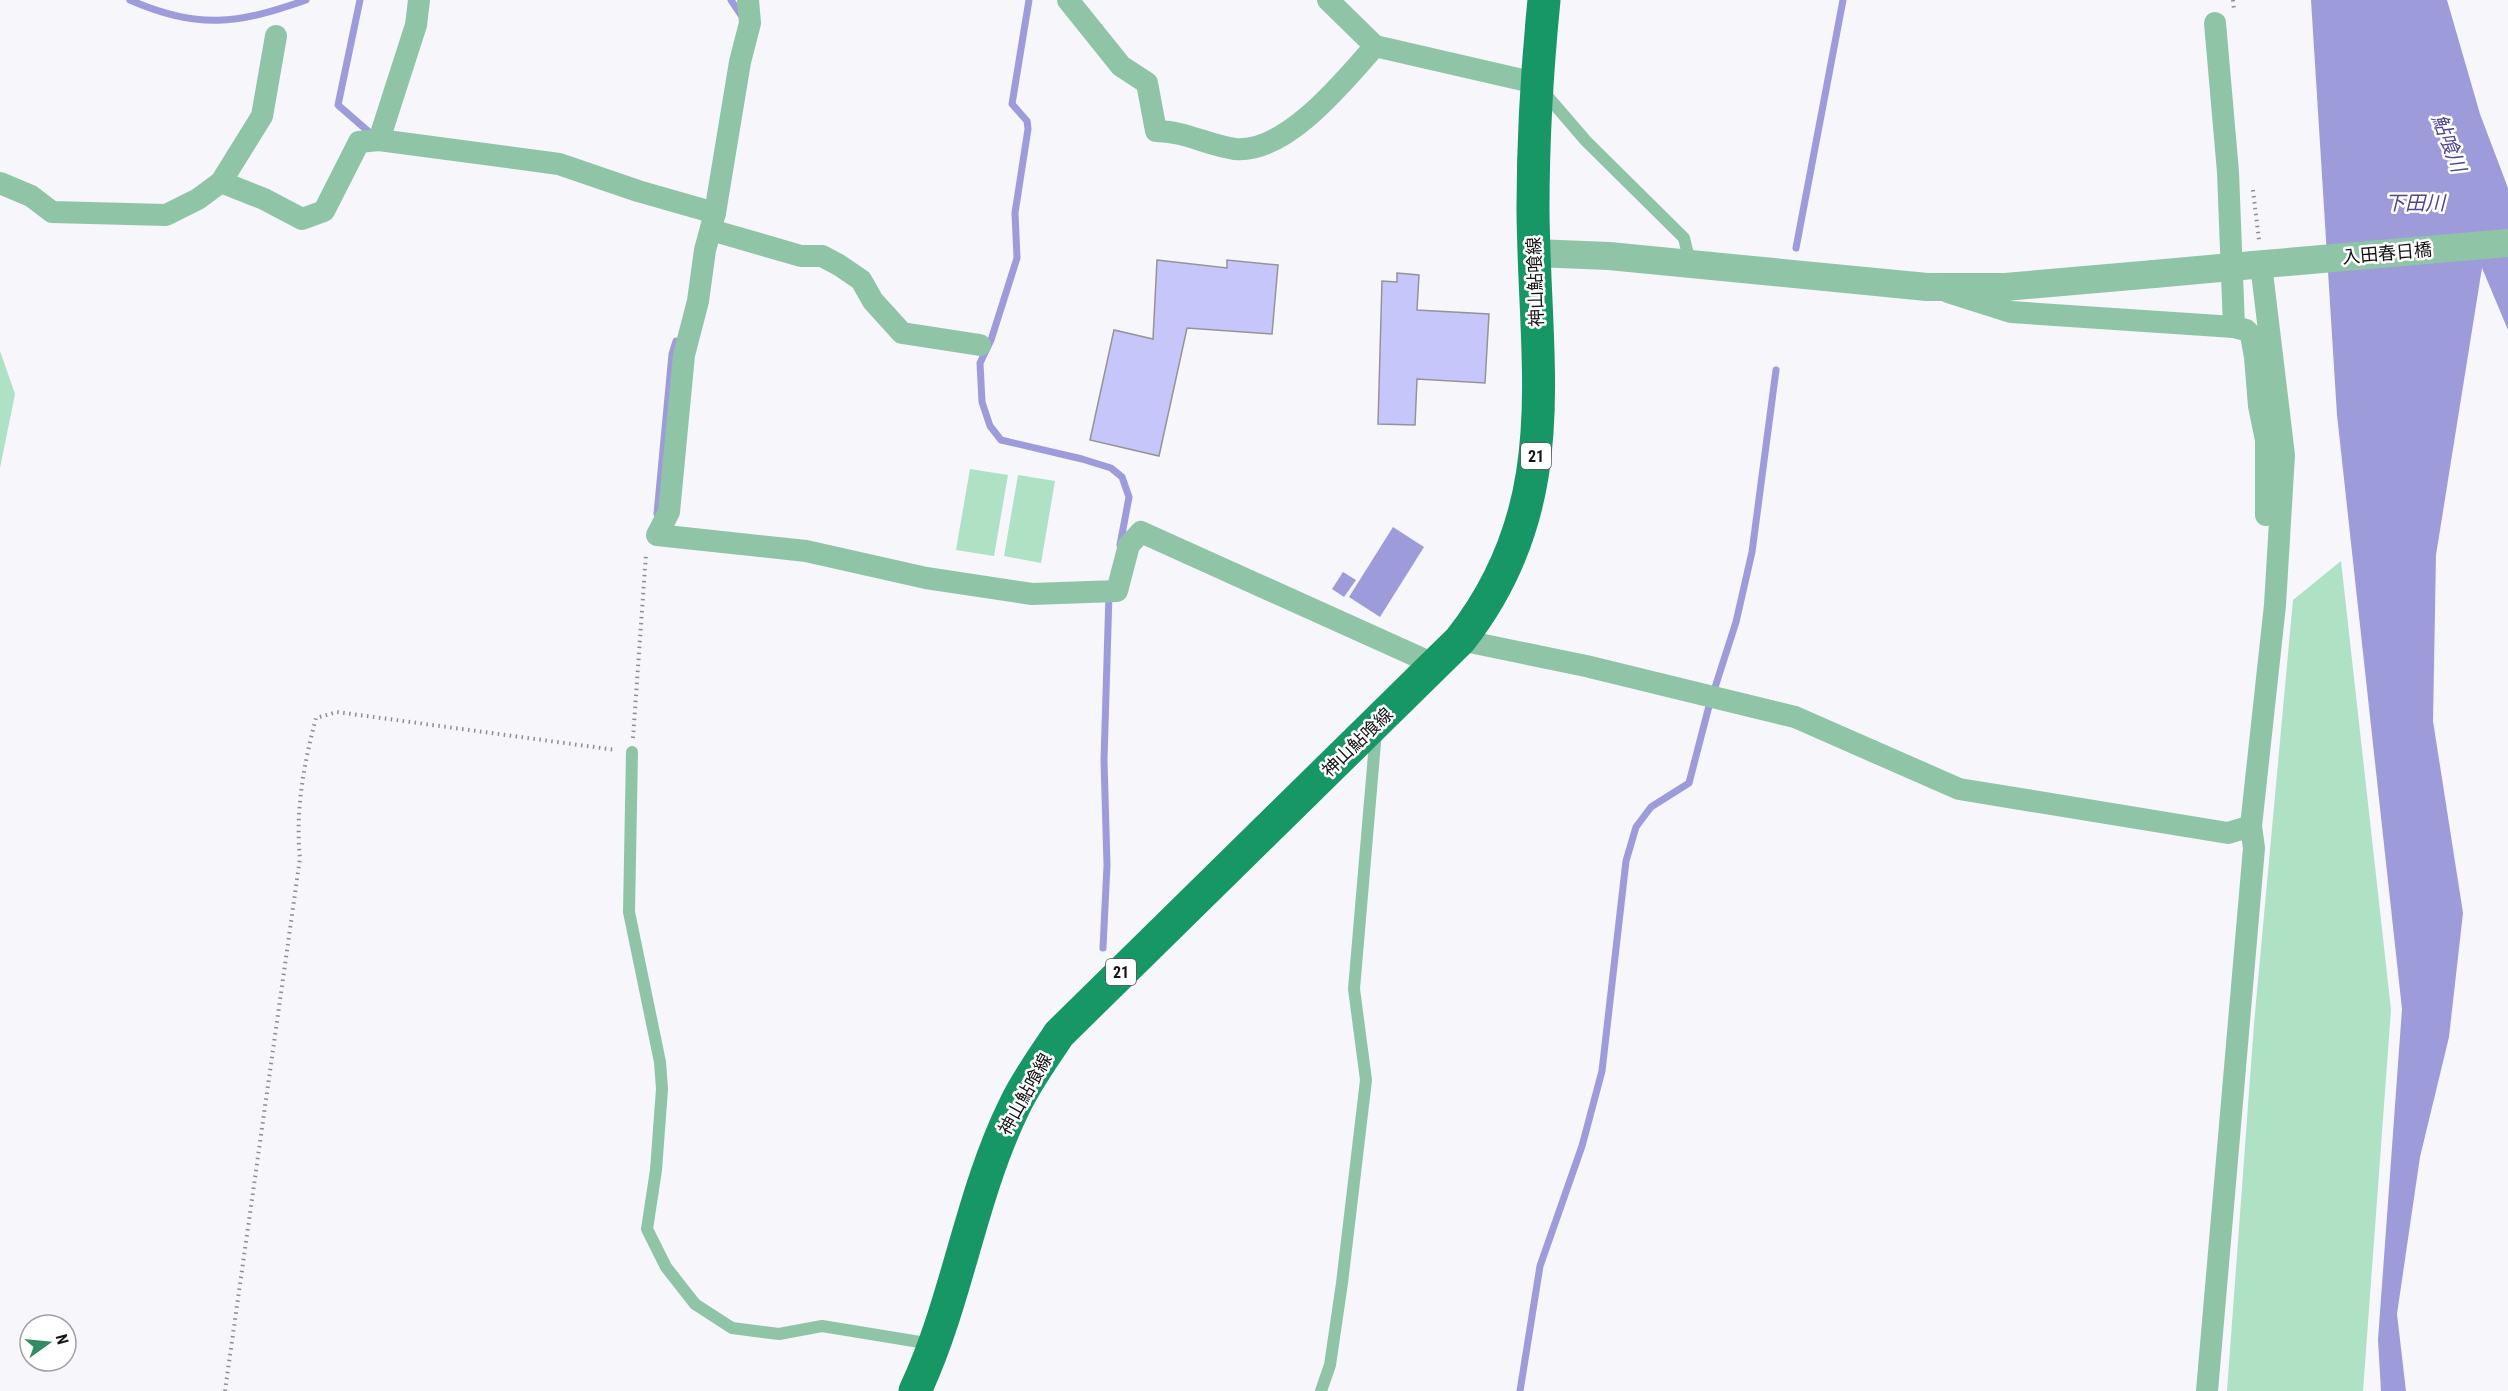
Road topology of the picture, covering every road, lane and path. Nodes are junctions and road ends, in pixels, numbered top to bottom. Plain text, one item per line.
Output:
1 (419, 0) edge
2 (748, 0) edge
3 (1068, 0) edge
4 (1328, 0) edge
5 (1544, 0) edge
6 (2215, 23) dead end
7 (276, 36) dead end
8 (1375, 46) junction
9 (1536, 83) junction
10 (379, 140) junction
11 (221, 182) junction
12 (0, 183) edge
13 (709, 216) junction
14 (2508, 243) edge
15 (1535, 254) junction
16 (1690, 263) junction
17 (2260, 264) junction
18 (1929, 286) junction
19 (2234, 327) junction
20 (980, 345) dead end
21 (657, 535) junction
22 (2274, 620) junction
23 (1460, 640) junction
24 (1436, 665) junction
25 (1376, 724) junction
26 (632, 752) junction
27 (2252, 826) junction
28 (936, 1344) junction
29 (225, 1391) edge
30 (915, 1391) edge
31 (1321, 1391) edge
32 (2207, 1391) edge

1 - 10 street
2 - 13 street
3 - 8 street
4 - 8 street
5 - 9 main road, 神山鮎喰線 / 21
6 - 19 street
7 - 11 street
8 - 9 street
9 - 15 main road, 神山鮎喰線 / 21
9 - 16 lane
10 - 11 street
10 - 13 street
11 - 12 street
13 - 20 street
13 - 21 street
14 - 17 street, 入田春日橋
15 - 16 street, 入田春日橋
15 - 23 main road, 神山鮎喰線 / 21
16 - 18 street, 入田春日橋
17 - 18 street, 入田春日橋, bridge
17 - 22 street
18 - 19 street
19 - 22 street
21 - 24 street
21 - 26 path
22 - 27 street
23 - 24 main road, 神山鮎喰線 / 21
23 - 27 street
24 - 25 main road, 神山鮎喰線 / 21
25 - 28 main road, 神山鮎喰線 / 21
25 - 31 lane
26 - 28 lane
26 - 29 path
27 - 32 street
28 - 30 main road, 神山鮎喰線 / 21

